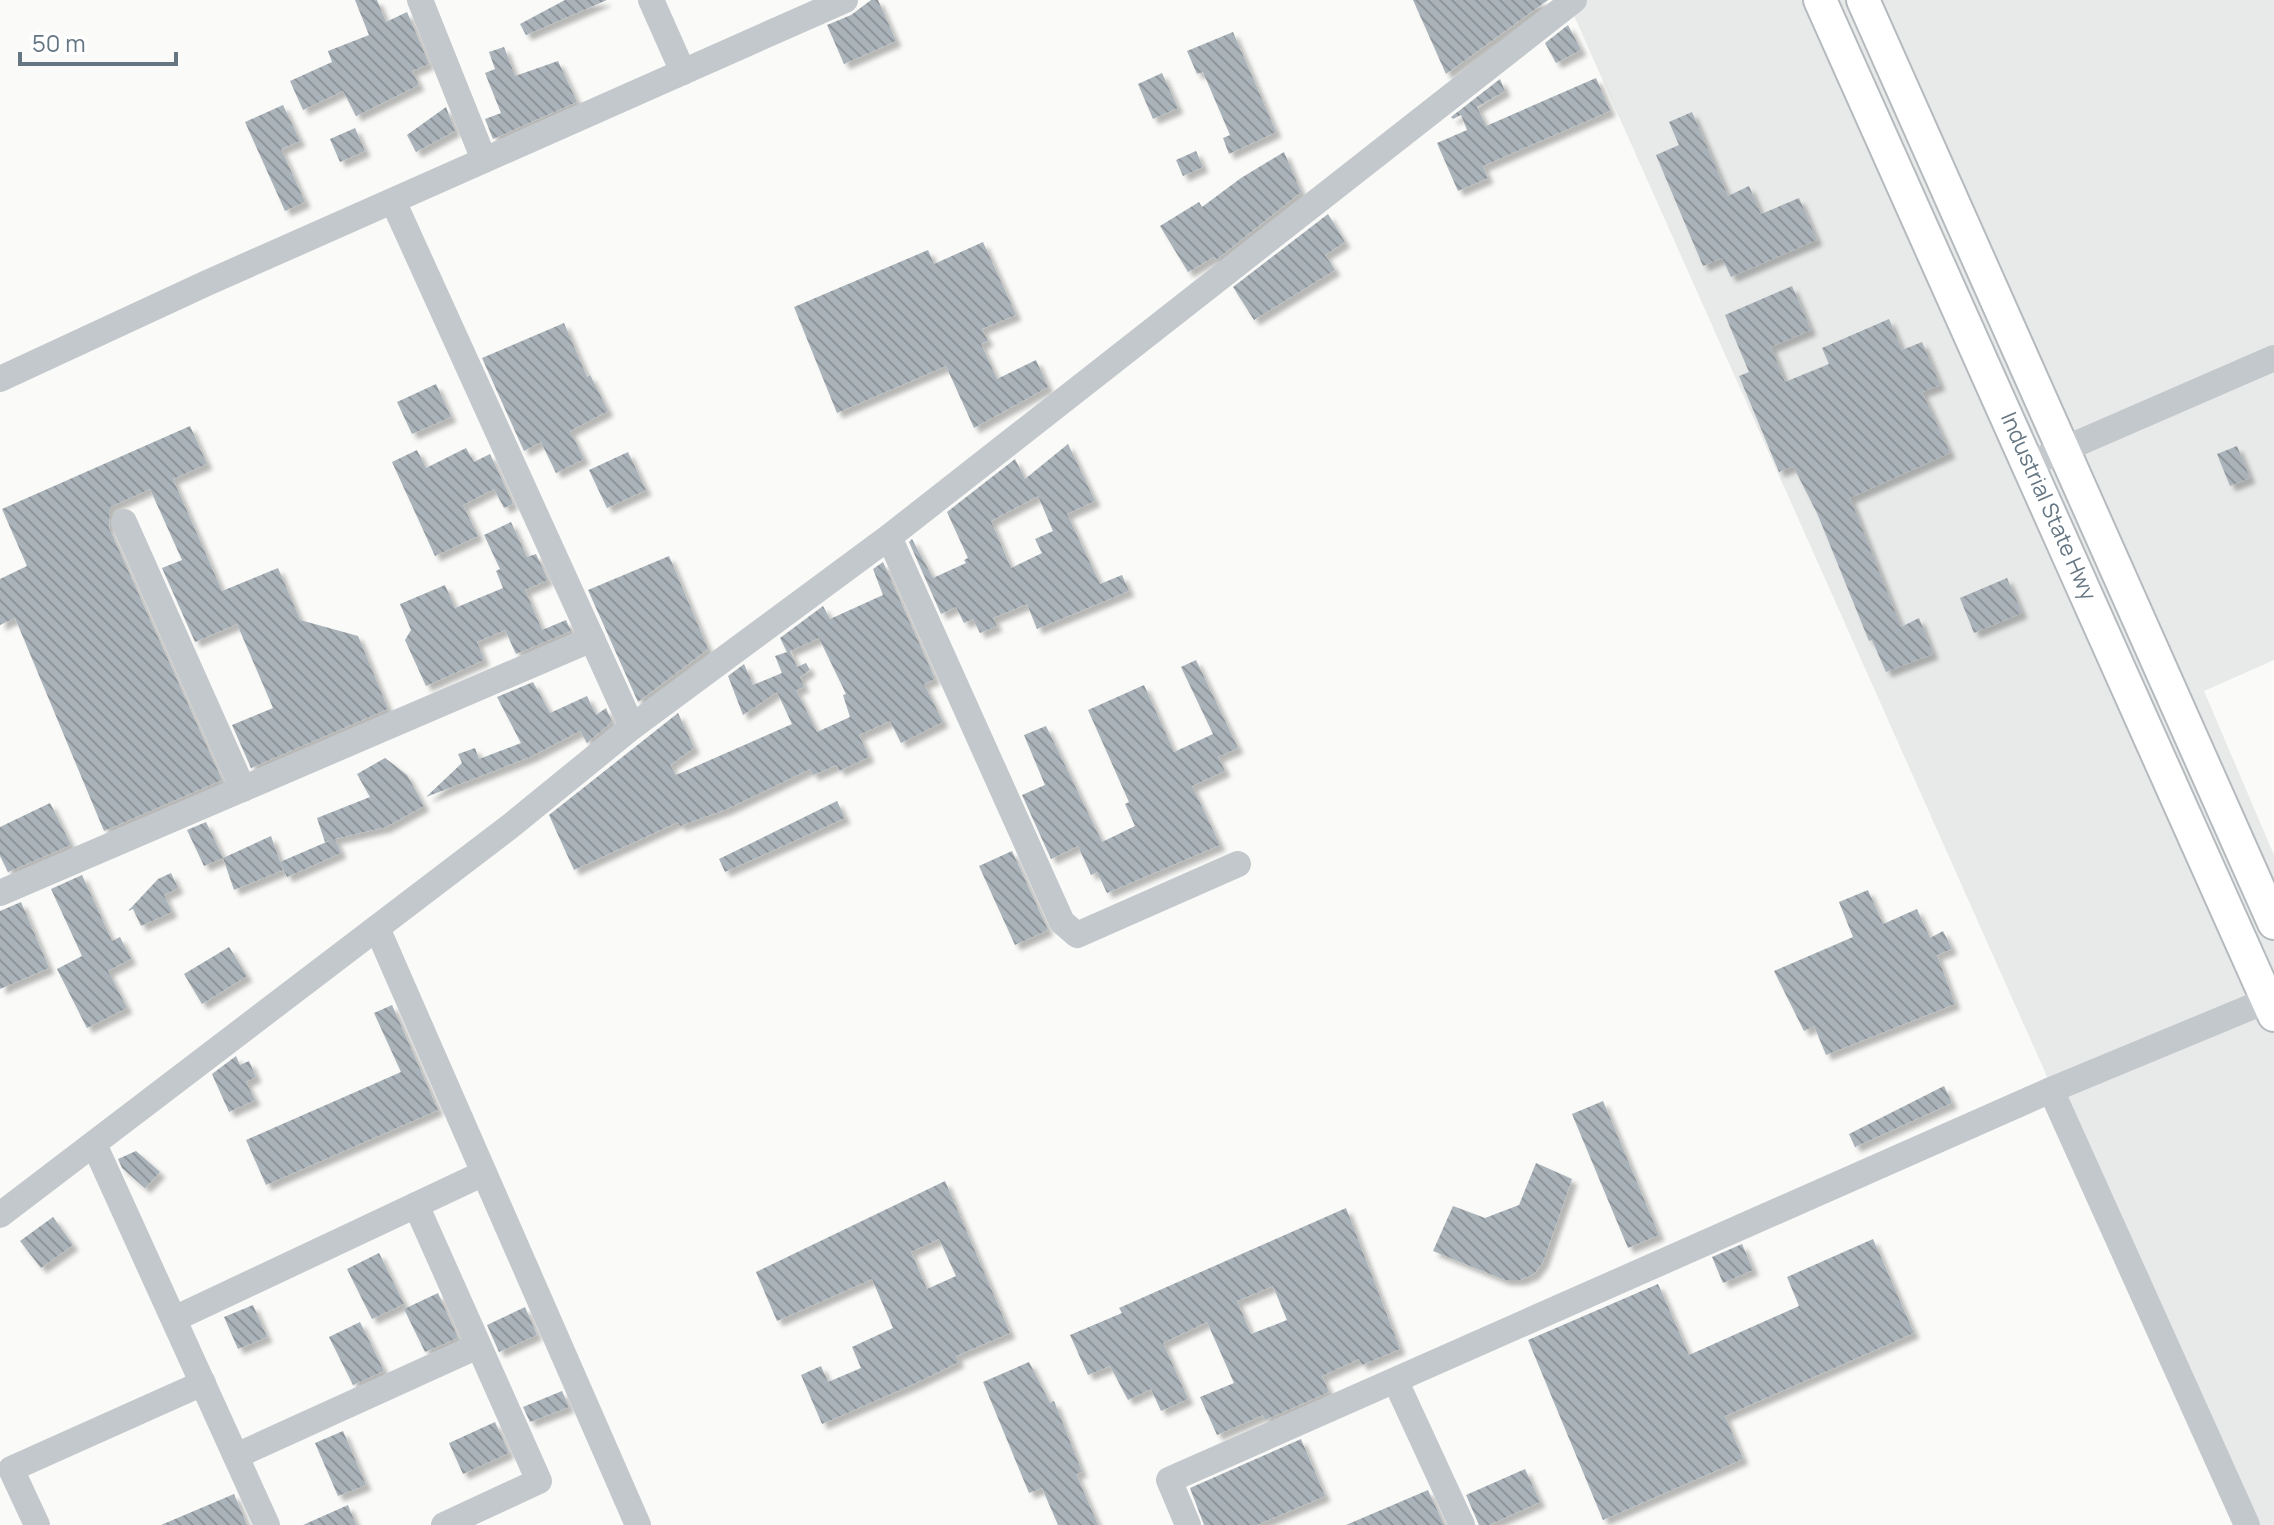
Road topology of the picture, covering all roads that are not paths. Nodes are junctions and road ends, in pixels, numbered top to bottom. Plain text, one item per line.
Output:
1 (420, 0) edge
2 (651, 0) edge
3 (845, 0) edge
4 (1820, 0) edge
5 (1567, 2) edge
6 (1867, 9) edge
7 (1835, 34) junction
8 (683, 72) junction
9 (484, 160) junction
10 (393, 201) junction
11 (2274, 358) edge
12 (0, 379) edge
13 (2063, 450) junction
14 (2030, 464) junction
15 (124, 522) dead end
16 (889, 537) junction
17 (592, 639) junction
18 (632, 727) junction
19 (243, 789) junction
20 (1238, 864) dead end
21 (0, 893) edge
22 (2274, 923) edge
23 (377, 928) junction
24 (2271, 1008) edge
25 (2051, 1090) junction
26 (94, 1144) junction
27 (484, 1173) junction
28 (416, 1205) junction
29 (0, 1215) edge
30 (174, 1319) junction
31 (478, 1346) junction
32 (1396, 1382) junction
33 (203, 1383) junction
34 (236, 1456) junction
35 (37, 1525) edge
36 (267, 1525) edge
37 (444, 1525) edge
38 (638, 1525) edge
39 (1188, 1525) edge
40 (1462, 1525) edge
41 (2247, 1525) edge

1 - 9 street
2 - 8 street
3 - 8 street
4 - 7 main road, Industrial State Hwy
5 - 16 street
6 - 7 main road
6 - 13 main road, Industrial State Hwy
7 - 14 main road, Industrial State Hwy
8 - 9 street
9 - 10 street
10 - 12 street
10 - 17 street
11 - 13 street
13 - 14 street
13 - 22 main road, Industrial State Hwy
14 - 24 main road, Industrial State Hwy
15 - 19 street
16 - 18 street
16 - 20 street
17 - 18 street
17 - 19 street
18 - 23 street
19 - 21 street
23 - 26 street
23 - 27 street
24 - 25 street
25 - 32 street
25 - 41 street
26 - 29 street
26 - 30 street
27 - 28 street
27 - 38 street
28 - 30 street
28 - 31 street
30 - 33 street
31 - 34 street
31 - 37 street
32 - 39 street
32 - 40 street
33 - 34 street
33 - 35 street
34 - 36 street

